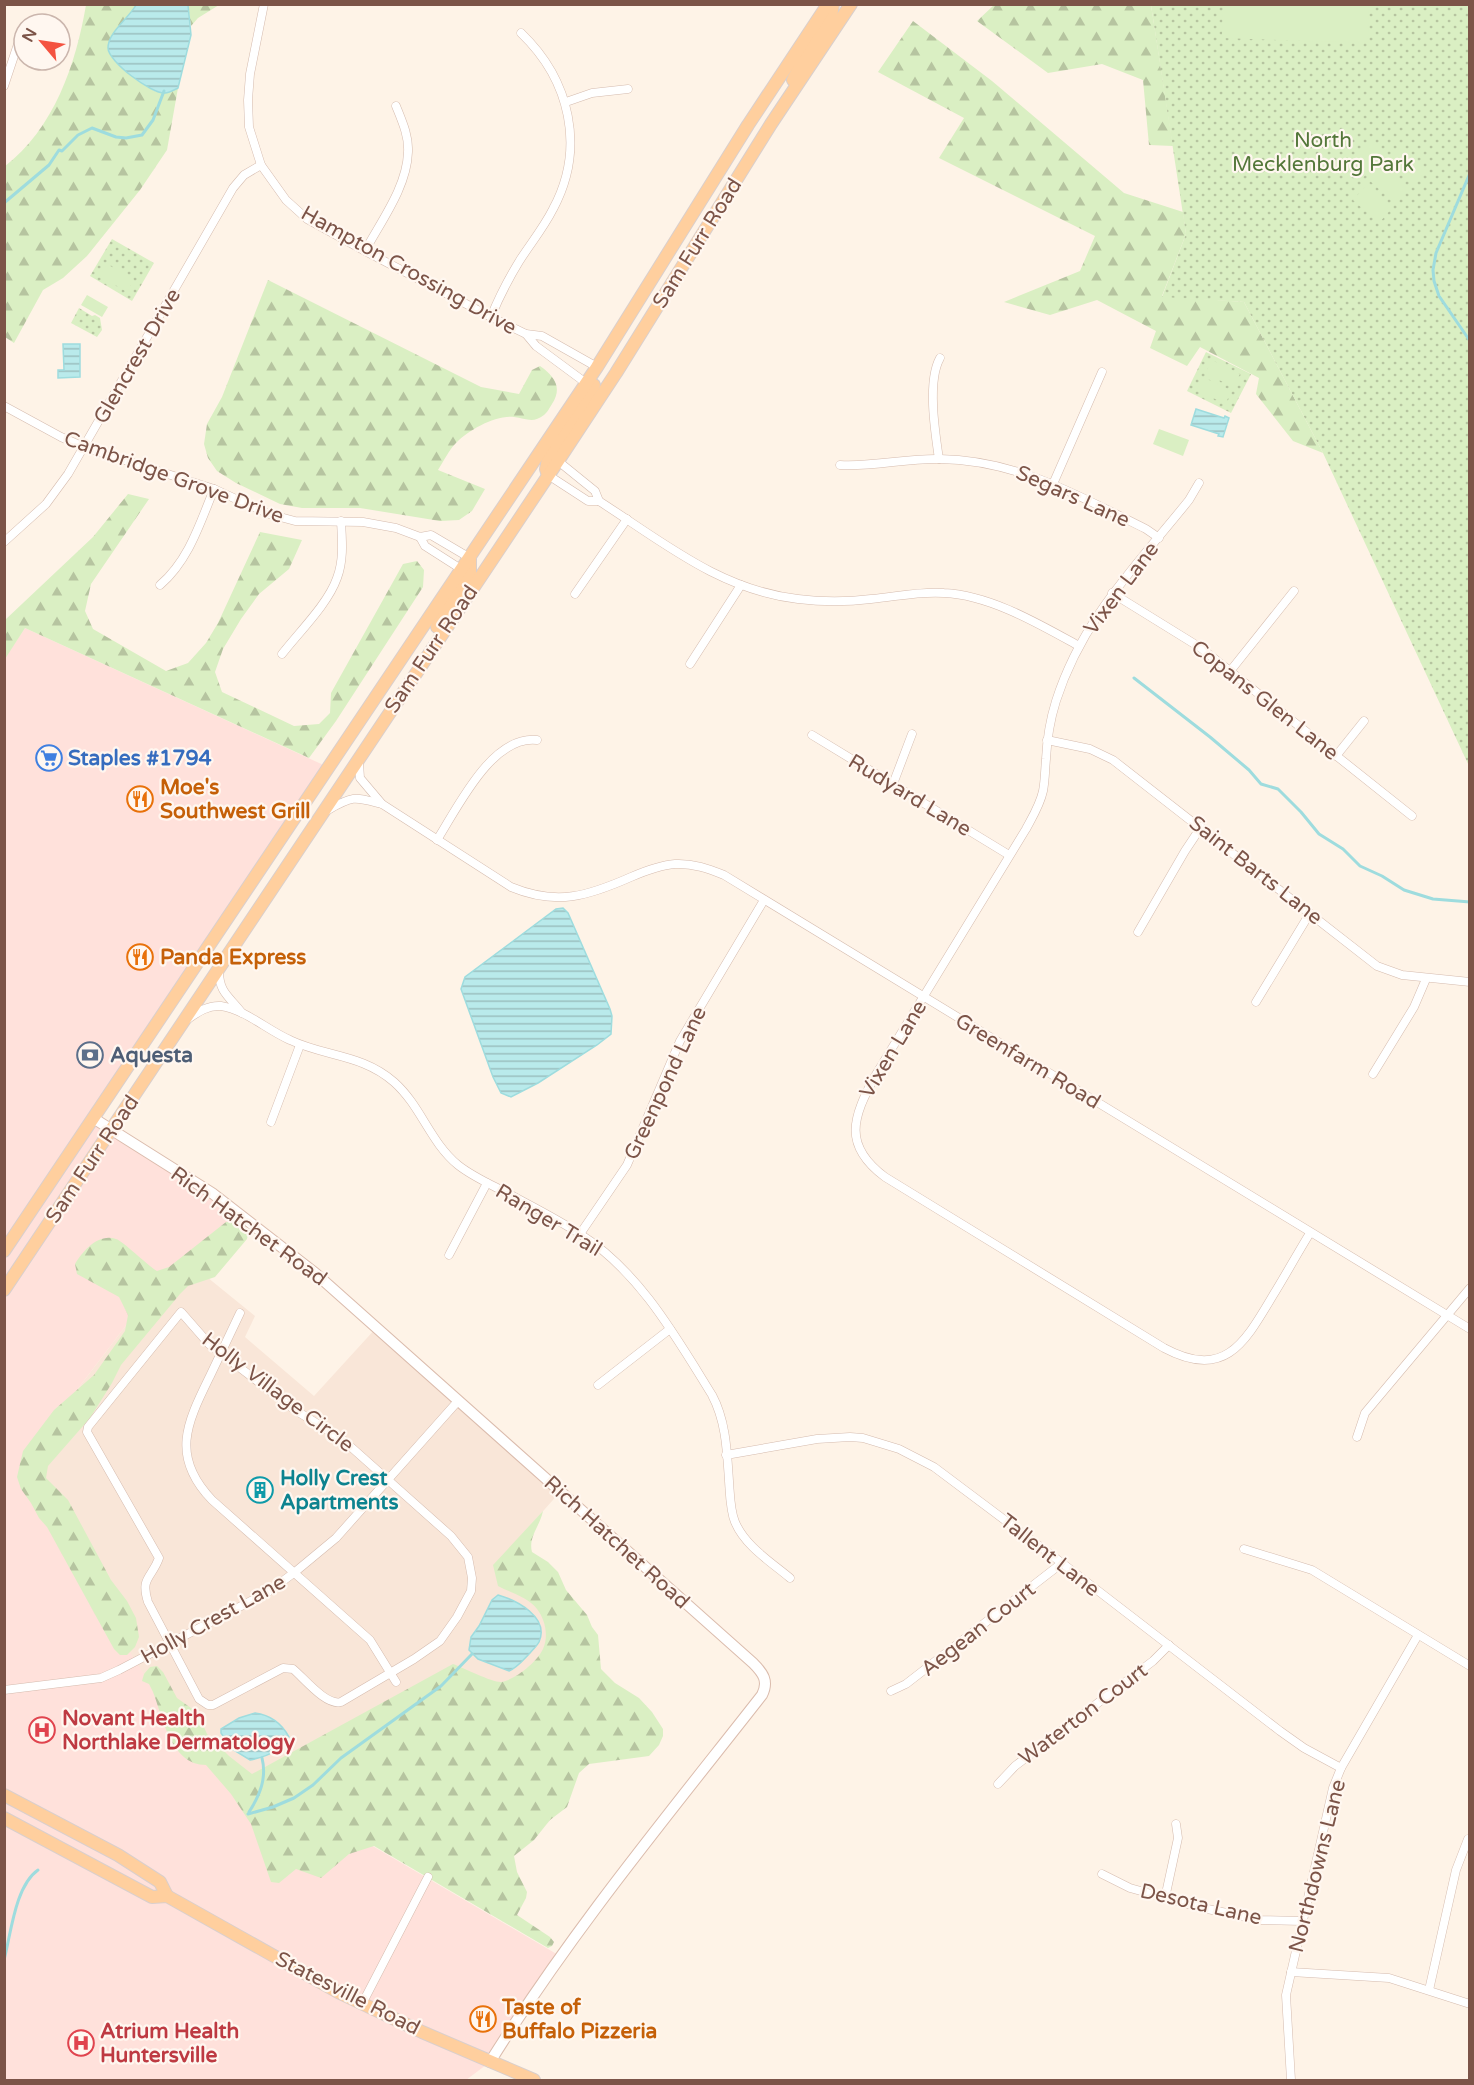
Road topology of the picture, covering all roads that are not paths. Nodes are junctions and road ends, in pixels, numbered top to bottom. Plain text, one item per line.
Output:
1 (264, 4) edge
2 (828, 4) edge
3 (833, 4) edge
4 (851, 4) edge
5 (521, 33) dead end
6 (12, 62) edge
7 (4, 86) edge
8 (628, 89) dead end
9 (566, 102) junction
10 (396, 106) dead end
11 (771, 124) junction
12 (261, 165) junction
13 (365, 251) junction
14 (634, 309) junction
15 (491, 317) junction
16 (526, 334) junction
17 (940, 358) dead end
18 (597, 367) junction
19 (1102, 372) dead end
20 (586, 383) junction
21 (4, 406) edge
22 (84, 447) junction
23 (939, 459) junction
24 (558, 461) junction
25 (840, 465) dead end
26 (548, 475) junction
27 (1199, 483) dead end
28 (1053, 484) junction
29 (214, 489) junction
30 (599, 501) junction
31 (627, 519) junction
32 (341, 522) junction
33 (420, 537) junction
34 (1159, 538) junction
35 (4, 542) edge
36 (470, 558) junction
37 (461, 569) junction
38 (160, 585) dead end
39 (741, 585) junction
40 (1294, 591) dead end
41 (1112, 593) junction
42 (575, 594) dead end
43 (1079, 646) junction
44 (282, 654) dead end
45 (690, 664) dead end
46 (1231, 670) junction
47 (391, 710) junction
48 (1364, 721) dead end
49 (912, 734) dead end
50 (812, 735) dead end
51 (537, 740) dead end
52 (1047, 740) junction
53 (1336, 756) junction
54 (359, 757) junction
55 (893, 784) junction
56 (382, 804) junction
57 (322, 813) junction
58 (1412, 816) dead end
59 (1202, 827) junction
60 (437, 840) junction
61 (1009, 855) junction
62 (764, 900) junction
63 (1310, 913) junction
64 (1138, 932) dead end
65 (219, 968) junction
66 (1426, 979) junction
67 (1470, 982) edge
68 (924, 997) junction
69 (1256, 1002) dead end
70 (242, 1012) junction
71 (184, 1021) junction
72 (300, 1045) junction
73 (1373, 1074) dead end
74 (93, 1118) junction
75 (271, 1122) dead end
76 (111, 1130) junction
77 (487, 1183) junction
78 (1310, 1233) junction
79 (580, 1234) junction
80 (4, 1251) edge
81 (450, 1255) dead end
82 (1470, 1288) edge
83 (4, 1290) edge
84 (240, 1313) dead end
85 (1446, 1315) junction
86 (670, 1329) junction
87 (1470, 1329) edge
88 (221, 1353) junction
89 (598, 1385) dead end
90 (458, 1401) junction
91 (1357, 1437) dead end
92 (726, 1455) junction
93 (388, 1480) junction
94 (1244, 1550) dead end
95 (1062, 1563) junction
96 (295, 1572) junction
97 (790, 1578) dead end
98 (1418, 1635) junction
99 (170, 1643) junction
100 (1169, 1645) junction
101 (1470, 1666) edge
102 (391, 1673) junction
103 (396, 1682) dead end
104 (4, 1690) edge
105 (891, 1691) dead end
106 (1341, 1767) junction
107 (998, 1784) dead end
108 (4, 1796) edge
109 (4, 1818) edge
110 (1176, 1824) dead end
111 (1468, 1839) dead end
112 (1102, 1874) dead end
113 (428, 1877) dead end
114 (167, 1896) junction
115 (1165, 1898) junction
116 (1302, 1921) junction
117 (1291, 1972) junction
118 (1429, 1990) junction
119 (362, 2004) junction
120 (1470, 2004) edge
121 (490, 2062) junction
122 (534, 2080) edge
123 (1291, 2080) edge

1 - 12 street, Hampton Crossing Drive
2 - 14 main road, Sam Furr Road
3 - 11 main road
4 - 11 main road, Sam Furr Road
5 - 9 street
6 - 7 street
8 - 9 street
9 - 15 street
10 - 13 street
11 - 24 main road, Sam Furr Road
12 - 13 street, Hampton Crossing Drive
12 - 22 street, Glencrest Drive
13 - 15 street, Hampton Crossing Drive
14 - 18 main road, Sam Furr Road
14 - 26 main road
15 - 16 street, Hampton Crossing Drive
16 - 18 street, Hampton Crossing Drive
16 - 20 street, Hampton Crossing Drive
17 - 23 street
18 - 20 main road, Sam Furr Road
19 - 28 street
20 - 36 main road, Sam Furr Road
21 - 22 street, Cambridge Grove Drive
22 - 29 street, Cambridge Grove Drive
22 - 35 street, Glencrest Drive
23 - 25 street, Segars Lane
23 - 28 street, Segars Lane
24 - 26 main road, Sam Furr Road
24 - 30 street
26 - 30 street
26 - 47 main road, Sam Furr Road
27 - 34 street, Vixen Lane
28 - 34 street, Segars Lane
29 - 32 street, Cambridge Grove Drive
29 - 38 street
30 - 31 street
31 - 39 street
31 - 42 street
32 - 33 street, Cambridge Grove Drive
32 - 44 street
33 - 36 street, Cambridge Grove Drive
33 - 37 street, Cambridge Grove Drive
34 - 41 street, Vixen Lane
36 - 37 main road, Sam Furr Road
36 - 47 main road
37 - 74 main road, Sam Furr Road
39 - 43 street
39 - 45 street
40 - 46 street
41 - 43 street, Vixen Lane
41 - 46 street, Copans Glen Lane
43 - 52 street, Vixen Lane
46 - 53 street, Copans Glen Lane
47 - 54 main road, Sam Furr Road
48 - 53 street
49 - 55 street
50 - 55 street, Rudyard Lane
51 - 60 street
52 - 59 street, Saint Barts Lane
52 - 61 street, Vixen Lane
53 - 58 street, Copans Glen Lane
54 - 56 street, Greenfarm Road
54 - 57 main road, Sam Furr Road
55 - 61 street, Rudyard Lane
56 - 57 street, Greenfarm Road
56 - 60 street, Greenfarm Road
57 - 65 main road, Sam Furr Road
59 - 63 street, Saint Barts Lane
59 - 64 street
60 - 62 street, Greenfarm Road
61 - 68 street, Vixen Lane
62 - 68 street, Greenfarm Road
62 - 79 street, Greenpond Lane
63 - 66 street, Saint Barts Lane
63 - 69 street
65 - 70 street, Ranger Trail
65 - 71 main road, Sam Furr Road
66 - 67 street, Saint Barts Lane
66 - 73 street
68 - 78 street, Greenfarm Road
68 - 78 street, Vixen Lane
70 - 71 street, Ranger Trail
70 - 72 street, Ranger Trail
71 - 76 main road, Sam Furr Road
72 - 75 street
72 - 77 street, Ranger Trail
74 - 76 street, Rich Hatchet Road
74 - 80 main road, Sam Furr Road
76 - 83 main road, Sam Furr Road
76 - 90 street, Rich Hatchet Road
77 - 79 street, Ranger Trail
77 - 81 street
78 - 85 street, Greenfarm Road
79 - 86 street, Ranger Trail
82 - 85 street
84 - 88 street
85 - 87 street, Greenfarm Road
85 - 91 street
86 - 89 street
86 - 92 street, Ranger Trail
88 - 93 street, Holly Village Circle
88 - 96 street
88 - 99 street, Holly Village Circle
90 - 93 street, Holly Crest Lane
90 - 121 street, Rich Hatchet Road
92 - 95 street, Tallent Lane
92 - 97 street, Ranger Trail
93 - 96 street, Holly Crest Lane
93 - 102 street, Holly Village Circle
94 - 98 street
95 - 100 street, Tallent Lane
95 - 105 street, Aegean Court
96 - 99 street, Holly Crest Lane
96 - 102 street
98 - 101 street
98 - 106 street, Northdowns Lane
99 - 102 street, Holly Village Circle
99 - 104 street, Holly Crest Lane
100 - 106 street, Tallent Lane
100 - 107 street, Waterton Court
102 - 103 street
106 - 116 street, Northdowns Lane
108 - 114 main road, Statesville Road
109 - 114 main road, Statesville Road
110 - 115 street
111 - 118 street
112 - 115 street, Desota Lane
113 - 119 street
114 - 119 main road, Statesville Road
115 - 116 street, Desota Lane
116 - 117 street, Northdowns Lane
117 - 118 street
117 - 123 street, Northdowns Lane
118 - 120 street
119 - 121 main road, Statesville Road
121 - 122 main road, Statesville Road

